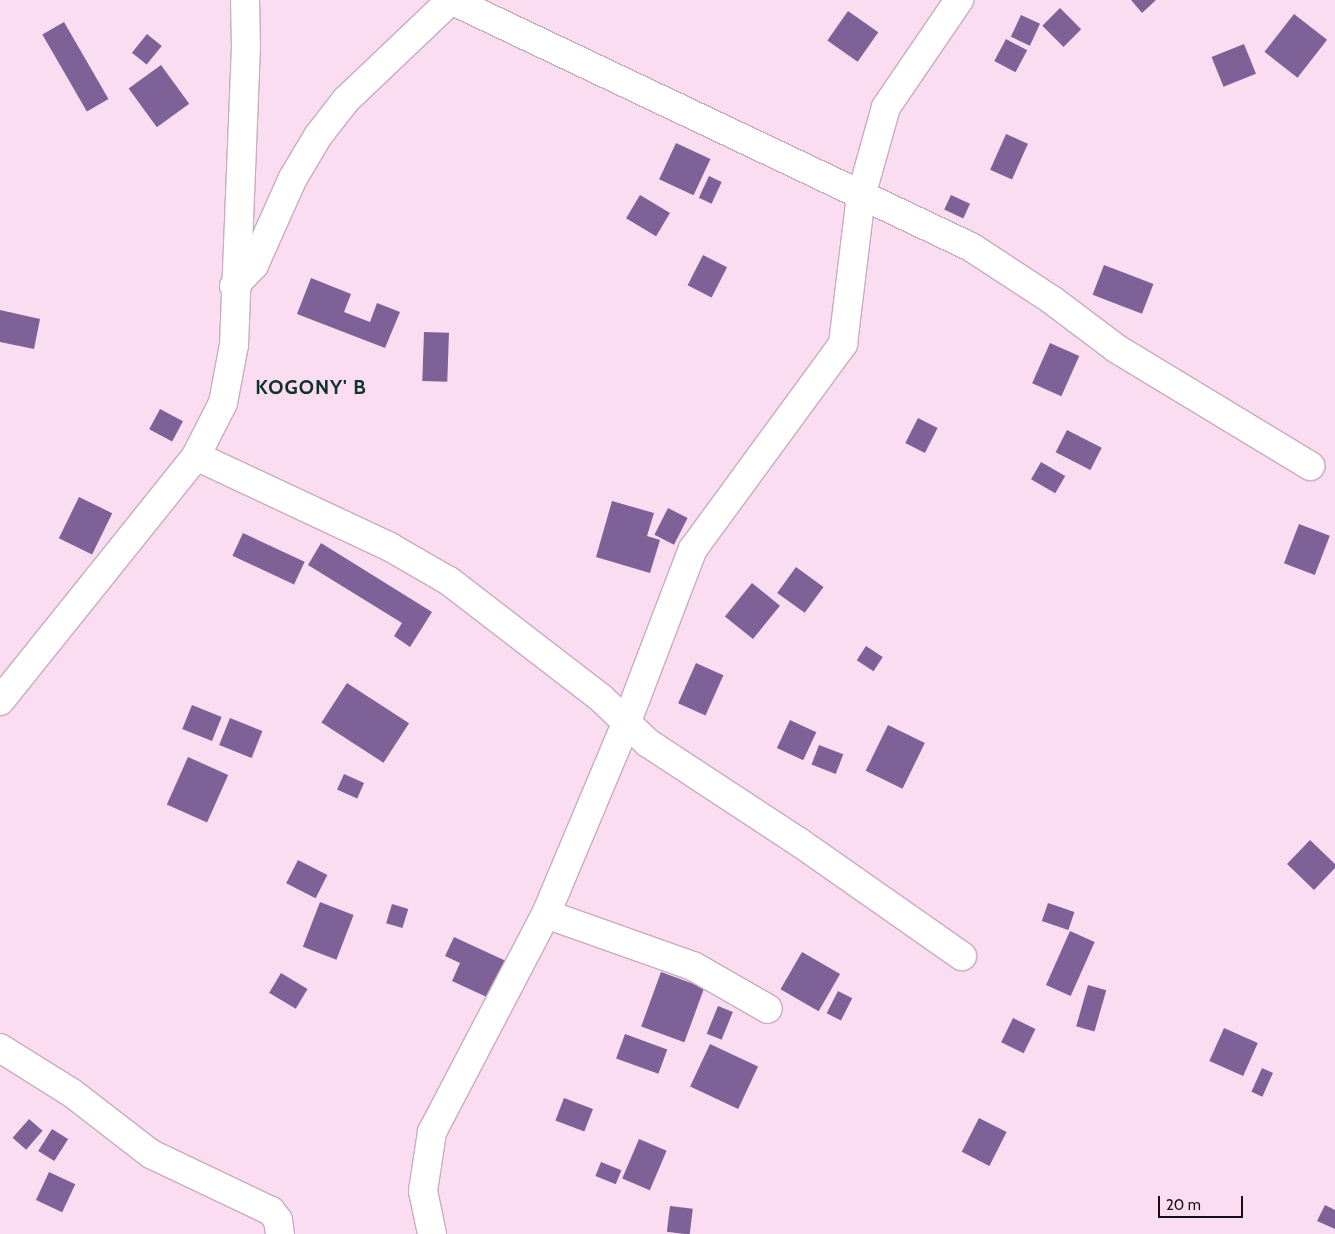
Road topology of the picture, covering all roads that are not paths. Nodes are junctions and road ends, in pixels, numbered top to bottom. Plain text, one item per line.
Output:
1 (245, 0) edge
2 (451, 0) edge
3 (959, 0) edge
4 (861, 196) junction
5 (234, 286) junction
6 (196, 456) junction
7 (1310, 466) dead end
8 (0, 701) edge
9 (626, 724) junction
10 (546, 914) junction
11 (962, 956) dead end
12 (768, 1008) dead end
13 (0, 1048) edge
14 (280, 1234) edge
15 (432, 1234) edge

1 - 5 street
2 - 4 street
2 - 5 street
3 - 4 street
4 - 7 street
4 - 9 street
5 - 6 street
6 - 8 street
6 - 9 street
9 - 10 street
9 - 11 street
10 - 12 street
10 - 15 street
13 - 14 street

